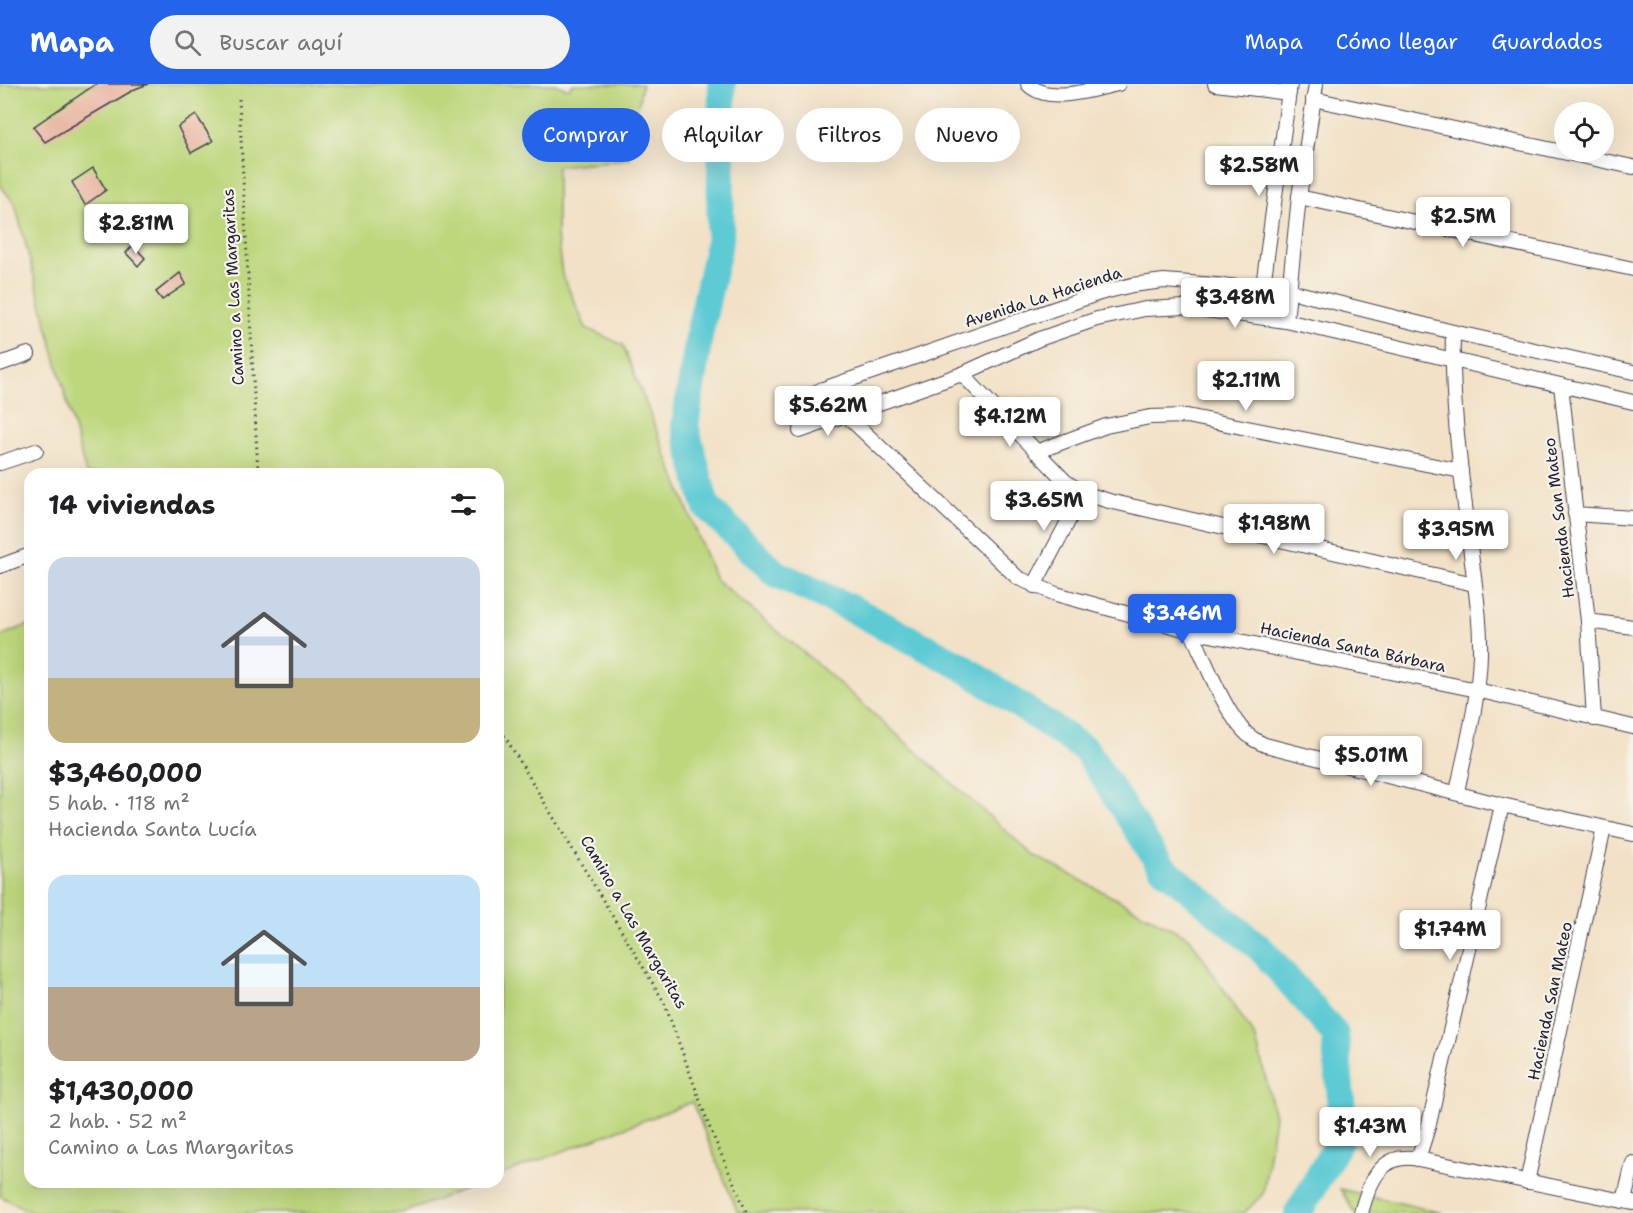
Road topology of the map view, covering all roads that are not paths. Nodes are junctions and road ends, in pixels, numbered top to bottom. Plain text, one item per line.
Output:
1 (1028, 84) edge
2 (1118, 84) edge
3 (1215, 84) edge
4 (1316, 84) edge
5 (1289, 88) edge
6 (1313, 99) junction
7 (1633, 167) edge
8 (1299, 197) junction
9 (1633, 269) edge
10 (1263, 289) junction
11 (1290, 291) junction
12 (1259, 316) junction
13 (1286, 321) junction
14 (1452, 332) junction
15 (28, 354) dead end
16 (1452, 359) junction
17 (0, 364) edge
18 (1633, 372) edge
19 (962, 374) junction
20 (1561, 385) junction
21 (823, 389) junction
22 (1633, 402) edge
23 (788, 404) dead end
24 (845, 414) junction
25 (800, 431) dead end
26 (36, 451) dead end
27 (1036, 452) junction
28 (0, 463) edge
29 (1461, 471) junction
30 (1083, 494) junction
31 (1575, 514) junction
32 (1633, 518) edge
33 (24, 557) edge
34 (0, 566) edge
35 (1474, 585) junction
36 (1034, 586) junction
37 (1588, 621) junction
38 (1633, 627) edge
39 (1191, 631) junction
40 (1477, 690) junction
41 (1594, 719) junction
42 (1633, 727) edge
43 (1456, 792) junction
44 (1502, 805) junction
45 (1604, 828) junction
46 (1633, 834) edge
47 (1418, 1159) junction
48 (1633, 1163) edge
49 (1527, 1182) junction
50 (1629, 1202) edge
51 (1361, 1213) edge

1 - 2 street
3 - 5 street
4 - 6 street
5 - 10 street
6 - 7 street
6 - 8 street
8 - 9 street
8 - 11 street
10 - 11 street, Avenida La Hacienda
10 - 12 street
10 - 21 street, Avenida La Hacienda
11 - 13 street
11 - 14 street, Avenida La Hacienda
12 - 13 street
12 - 19 street
13 - 16 street
14 - 16 street
14 - 18 street, Avenida La Hacienda
15 - 17 street
16 - 20 street
16 - 29 street
19 - 24 street
19 - 27 street
20 - 22 street
20 - 31 street, Hacienda San Mateo
21 - 23 street, Avenida La Hacienda
21 - 24 street, Hacienda Santa Bárbara
24 - 25 street
24 - 36 street, Hacienda Santa Bárbara
26 - 28 street
27 - 29 street
27 - 30 street
29 - 35 street
30 - 35 street
30 - 36 street
31 - 32 street
31 - 37 street, Hacienda San Mateo
33 - 34 street
35 - 40 street
36 - 39 street, Hacienda Santa Bárbara
37 - 38 street
37 - 41 street, Hacienda San Mateo
39 - 40 street, Hacienda Santa Bárbara
39 - 43 street
40 - 41 street, Hacienda Santa Bárbara
40 - 43 street
41 - 42 street, Hacienda Santa Bárbara
43 - 44 street
44 - 45 street
44 - 47 street
45 - 46 street
45 - 49 street, Hacienda San Mateo
47 - 49 street
47 - 51 street
48 - 50 street
49 - 50 street

